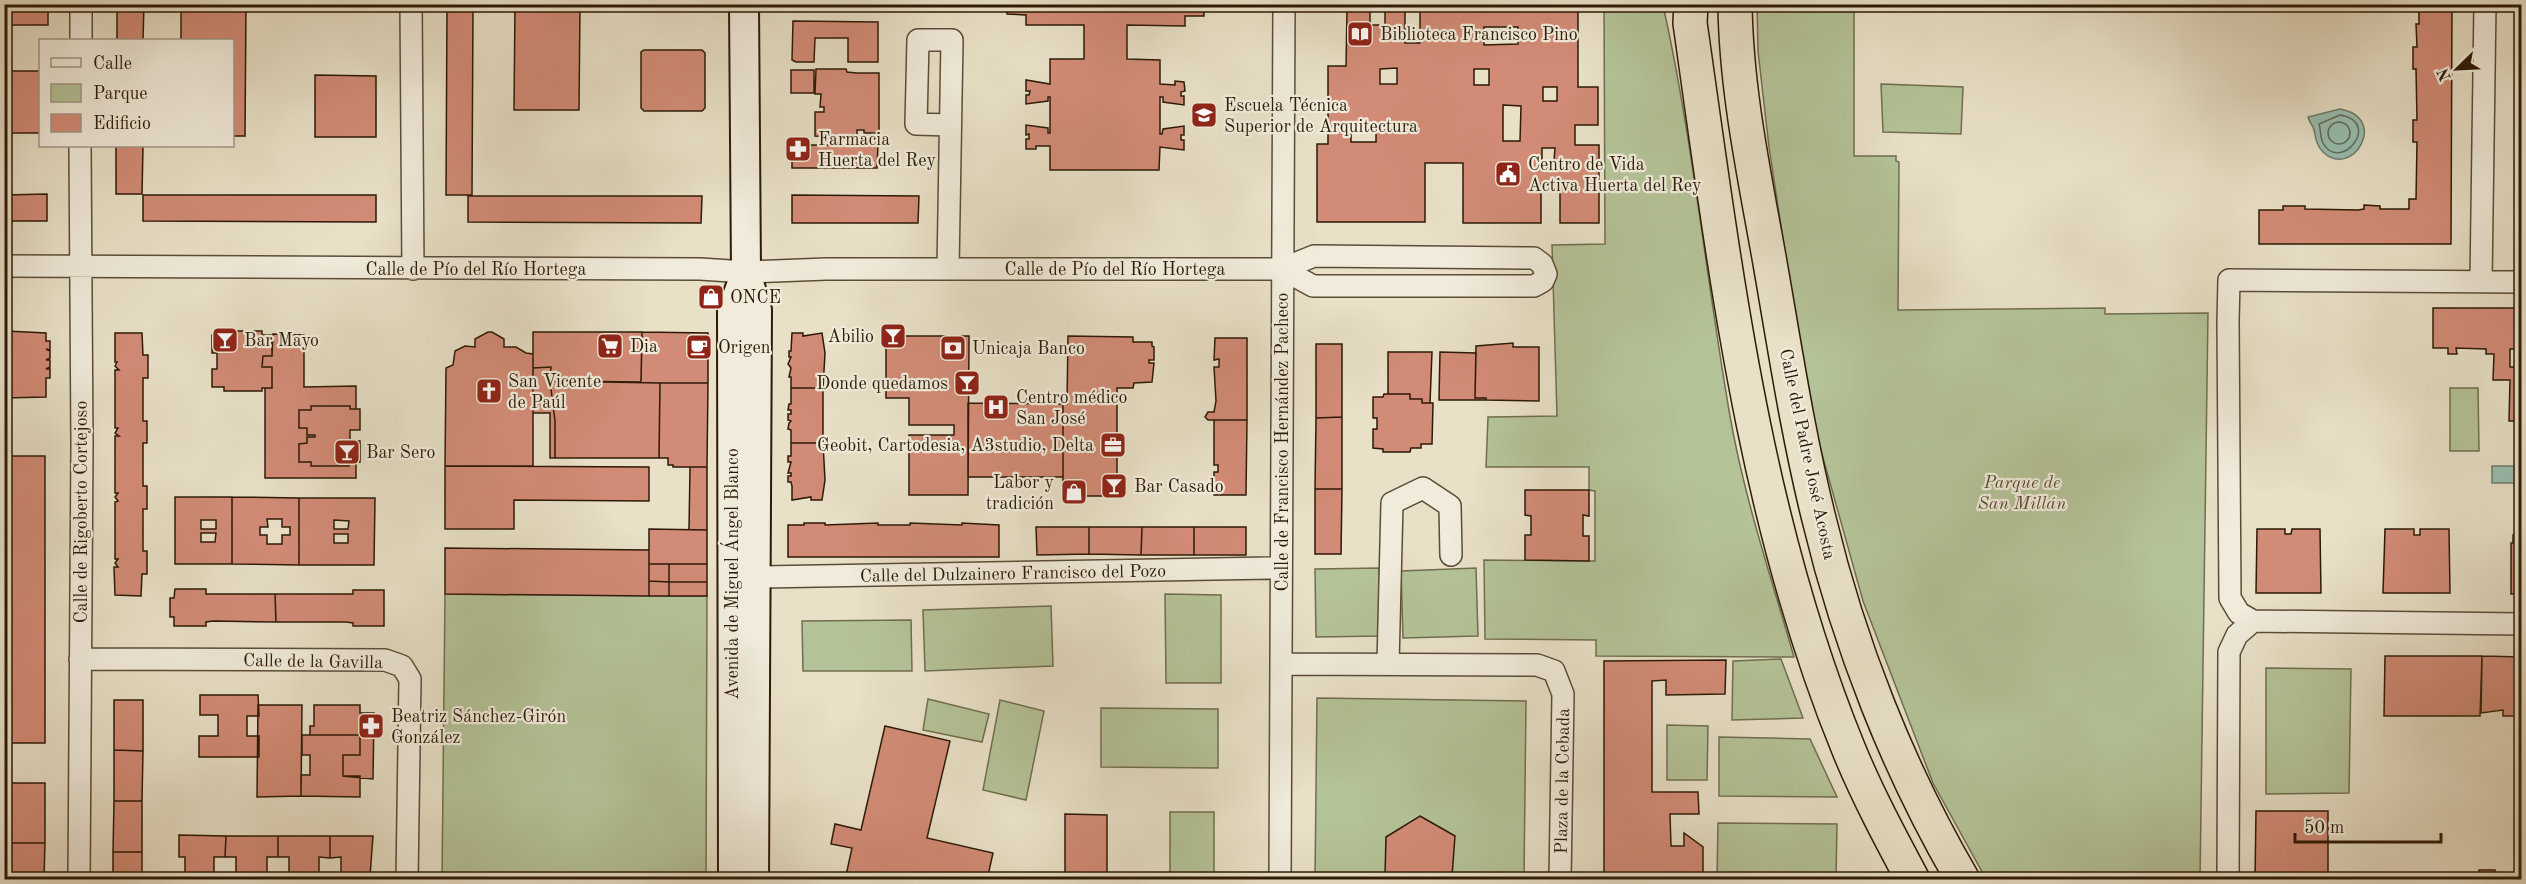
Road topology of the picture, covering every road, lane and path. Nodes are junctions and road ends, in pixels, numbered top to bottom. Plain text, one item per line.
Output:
1 (81, 4) edge
2 (411, 4) edge
3 (744, 4) edge
4 (1284, 4) edge
5 (1690, 4) edge
6 (1735, 4) edge
7 (2485, 4) edge
8 (81, 39) edge
9 (950, 125) dead end
10 (80, 147) edge
11 (4, 266) edge
12 (79, 266) junction
13 (413, 269) junction
14 (948, 269) junction
15 (1282, 269) junction
16 (746, 272) junction
17 (2481, 281) junction
18 (2522, 282) edge
19 (1451, 555) dead end
20 (1270, 568) dead end
21 (756, 577) junction
22 (2253, 621) junction
23 (2522, 624) edge
24 (80, 659) junction
25 (1281, 664) junction
26 (1388, 664) junction
27 (79, 879) edge
28 (407, 879) edge
29 (733, 879) edge
30 (754, 879) edge
31 (1280, 879) edge
32 (1560, 879) edge
33 (1913, 879) edge
34 (1963, 879) edge
35 (2228, 879) edge

1 - 8 street
2 - 13 street
3 - 16 street, Avenida de Miguel Ángel Blanco
4 - 15 street, Calle de Francisco Hernández Pacheco
5 - 33 highway
6 - 34 highway, Calle del Padre José Acosta
7 - 17 street
9 - 14 street
10 - 12 street, Calle de Rigoberto Cortejoso
11 - 12 street, Calle de Pío del Río Hortega
12 - 13 street, Calle de Pío del Río Hortega
12 - 24 street, Calle de Rigoberto Cortejoso
13 - 16 street, Calle de Pío del Río Hortega
14 - 15 street, Calle de Pío del Río Hortega
14 - 16 street, Calle de Pío del Río Hortega
15 - 15 street, Calle de Pío del Río Hortega
15 - 25 street, Calle de Francisco Hernández Pacheco
16 - 21 street, Avenida de Miguel Ángel Blanco
16 - 29 street, Avenida de Miguel Ángel Blanco
17 - 18 street
17 - 22 street
19 - 26 street
20 - 21 street, Calle del Dulzainero Francisco del Pozo
21 - 30 street, Avenida de Miguel Ángel Blanco
22 - 23 street
22 - 35 street
24 - 27 street, Calle de Rigoberto Cortejoso
24 - 28 street, Calle de la Gavilla
25 - 26 street, Plaza de la Cebada
25 - 31 street, Calle de Francisco Hernández Pacheco
26 - 32 street, Plaza de la Cebada

